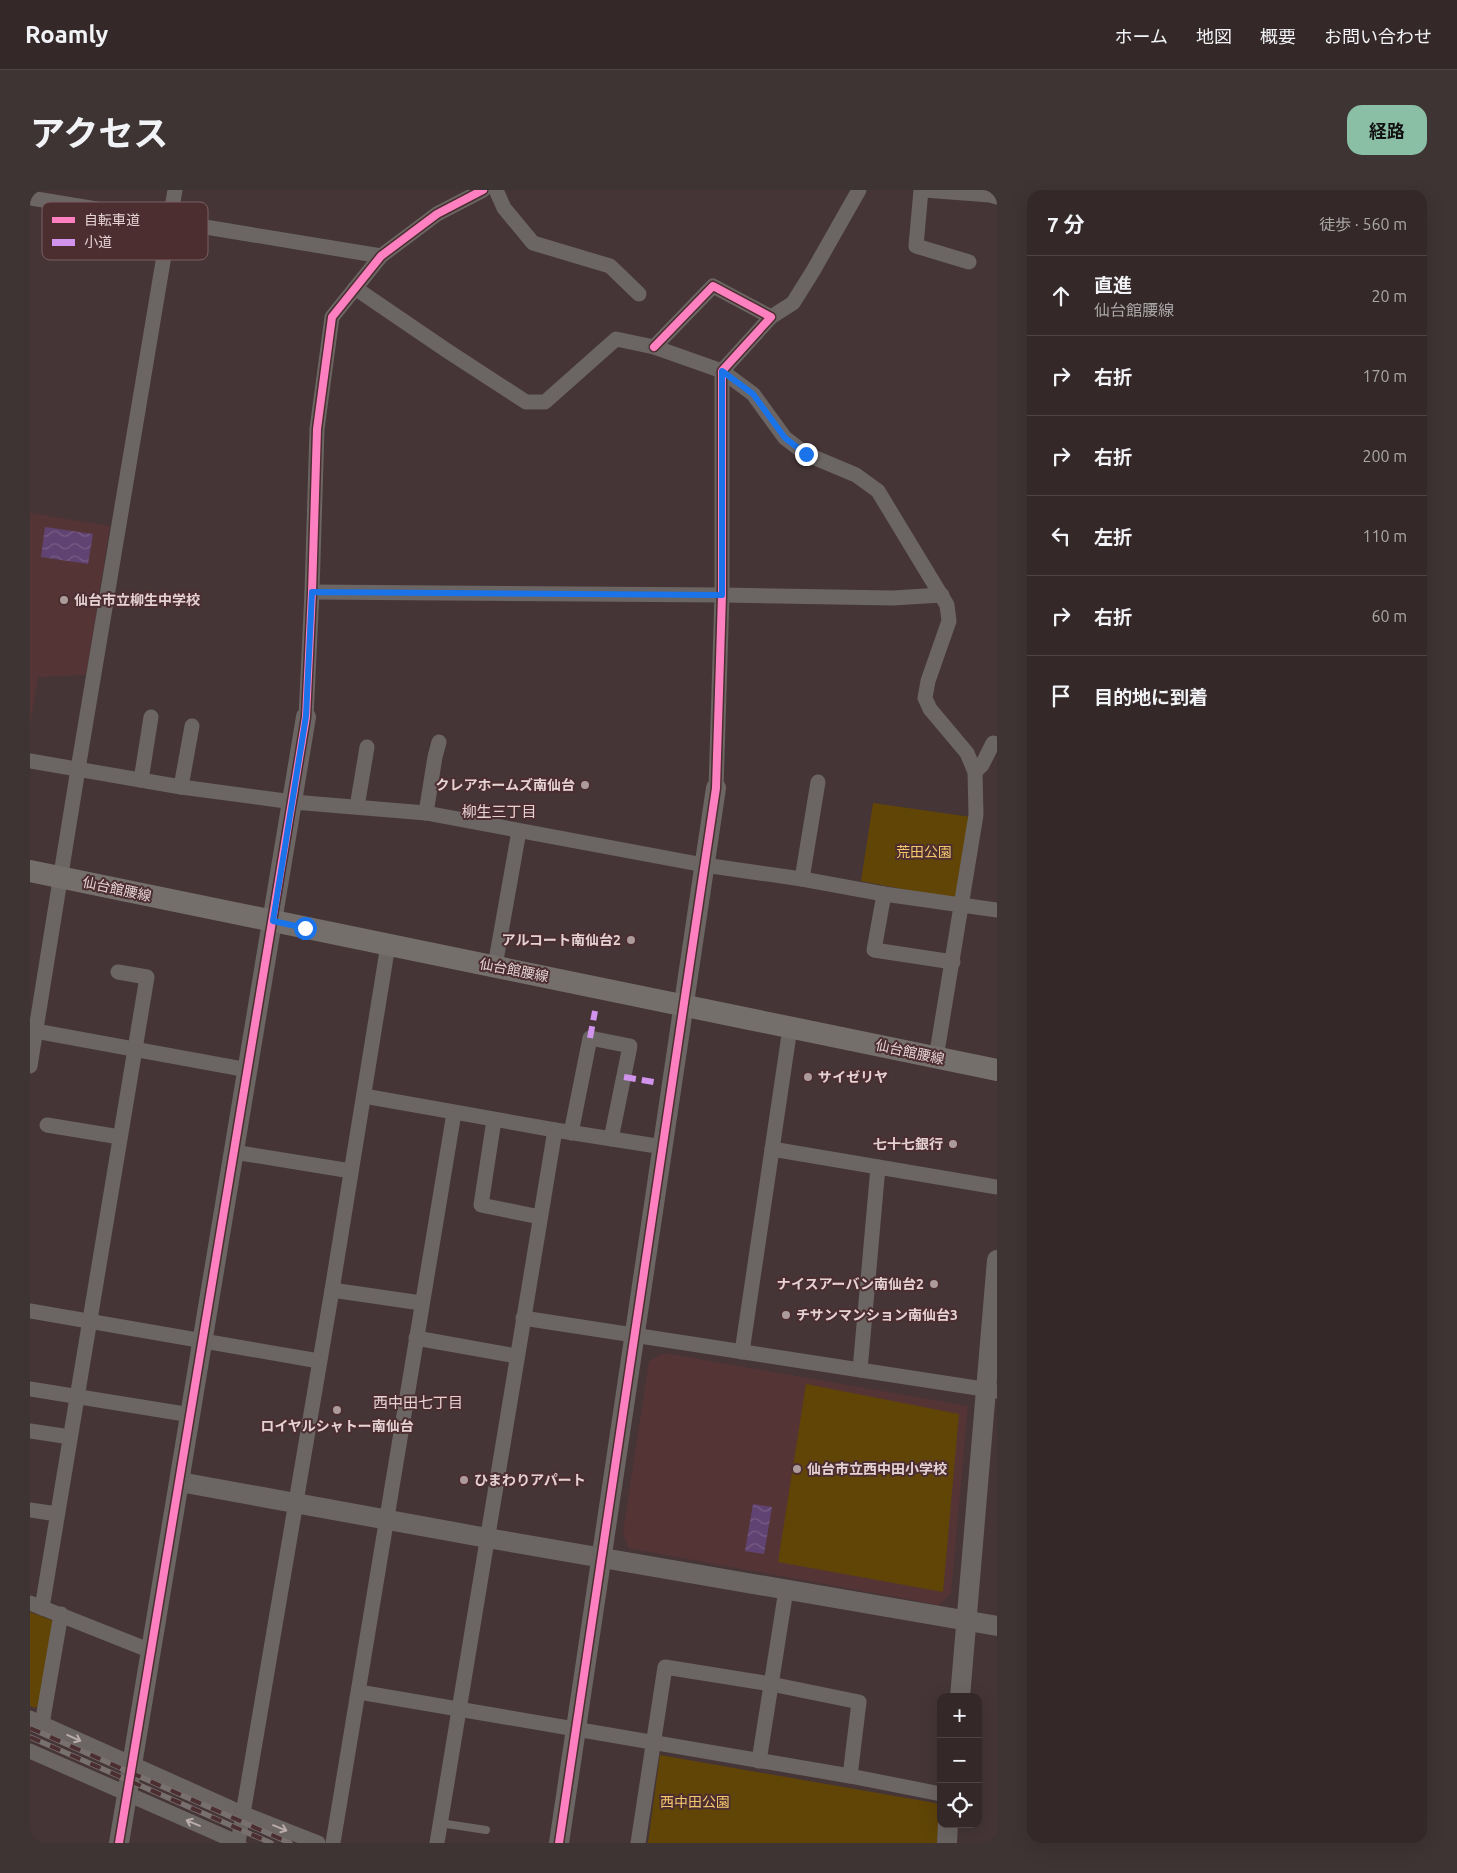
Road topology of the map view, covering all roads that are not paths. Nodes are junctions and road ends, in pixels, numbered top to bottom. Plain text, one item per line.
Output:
1 (483, 190) edge
2 (496, 190) edge
3 (859, 190) edge
4 (922, 190) edge
5 (997, 197) edge
6 (30, 198) edge
7 (54, 202) edge
8 (208, 227) edge
9 (381, 256) junction
10 (163, 260) edge
11 (969, 262) dead end
12 (355, 288) junction
13 (639, 294) dead end
14 (771, 317) junction
15 (654, 348) junction
16 (722, 371) junction
17 (312, 592) junction
18 (722, 595) junction
19 (942, 595) junction
20 (306, 716) joint
21 (151, 717) dead end
22 (192, 726) dead end
23 (439, 742) dead end
24 (997, 745) edge
25 (367, 747) dead end
26 (30, 761) edge
27 (78, 769) junction
28 (975, 772) junction
29 (141, 780) junction
30 (818, 782) dead end
31 (181, 786) junction
32 (716, 788) joint
33 (292, 802) junction
34 (357, 807) junction
35 (426, 813) junction
36 (519, 831) junction
37 (704, 865) junction
38 (30, 871) edge
39 (61, 877) junction
40 (802, 879) junction
41 (884, 894) junction
42 (962, 905) junction
43 (997, 910) edge
44 (273, 921) junction
45 (388, 945) junction
46 (953, 962) junction
47 (495, 966) junction
48 (118, 972) dead end
49 (684, 1005) junction
50 (790, 1028) junction
51 (33, 1030) edge
52 (136, 1050) junction
53 (936, 1058) junction
54 (30, 1066) edge
55 (248, 1070) junction
56 (997, 1070) edge
57 (364, 1096) junction
58 (454, 1112) junction
59 (494, 1120) junction
60 (47, 1125) dead end
61 (555, 1130) junction
62 (571, 1133) junction
63 (120, 1137) junction
64 (612, 1139) junction
65 (663, 1147) junction
66 (772, 1149) junction
67 (234, 1152) junction
68 (878, 1167) junction
69 (351, 1171) junction
70 (997, 1188) edge
71 (540, 1217) junction
72 (997, 1260) edge
73 (332, 1290) junction
74 (421, 1304) junction
75 (30, 1311) edge
76 (523, 1318) junction
77 (90, 1322) junction
78 (635, 1336) junction
79 (416, 1338) junction
80 (203, 1342) junction
81 (742, 1352) junction
82 (516, 1356) junction
83 (319, 1361) junction
84 (860, 1370) junction
85 (30, 1389) edge
86 (991, 1390) edge
87 (76, 1397) junction
88 (191, 1415) junction
89 (30, 1431) edge
90 (70, 1437) junction
91 (180, 1482) junction
92 (295, 1502) junction
93 (30, 1510) edge
94 (58, 1514) junction
95 (386, 1519) junction
96 (487, 1538) junction
97 (602, 1557) junction
98 (786, 1590) junction
99 (36, 1605) edge
100 (61, 1614) junction
101 (967, 1620) junction
102 (997, 1626) edge
103 (151, 1651) junction
104 (771, 1684) junction
105 (359, 1692) junction
106 (960, 1693) edge
107 (458, 1708) junction
108 (36, 1721) edge
109 (577, 1729) junction
110 (654, 1744) junction
111 (30, 1751) edge
112 (758, 1761) junction
113 (133, 1764) junction
114 (850, 1776) junction
115 (937, 1793) edge
116 (127, 1795) junction
117 (242, 1813) junction
118 (440, 1823) junction
119 (948, 1828) edge
120 (486, 1830) dead end
121 (119, 1843) edge
122 (238, 1843) edge
123 (318, 1843) edge
124 (333, 1843) edge
125 (437, 1843) edge
126 (559, 1843) edge
127 (638, 1843) edge
128 (946, 1843) edge

1 - 9 street
2 - 13 street
3 - 14 street
4 - 5 street
4 - 11 street
6 - 7 street
8 - 9 street
9 - 12 street
10 - 27 street
12 - 15 street
12 - 17 street
14 - 15 street
14 - 16 street
15 - 16 street
16 - 18 street
16 - 19 street
17 - 18 street
17 - 20 street
18 - 19 street
18 - 32 street
19 - 28 street
20 - 33 street
21 - 29 street
22 - 31 street
23 - 35 street
24 - 28 street
25 - 34 street
26 - 27 street
27 - 29 street
27 - 39 street
28 - 42 street
29 - 31 street
30 - 40 street
31 - 33 street
32 - 37 street
33 - 34 street
33 - 44 street
34 - 35 street
35 - 36 street
36 - 37 street
36 - 47 street
37 - 40 street
37 - 49 street
38 - 39 main road, 仙台館腰線
39 - 44 main road, 仙台館腰線
39 - 51 street
40 - 41 street
41 - 42 street
41 - 46 street
42 - 43 street
42 - 46 street
44 - 45 main road, 仙台館腰線
44 - 55 street
45 - 47 main road, 仙台館腰線
45 - 57 street
46 - 53 street
47 - 49 main road, 仙台館腰線
48 - 52 street
49 - 50 main road, 仙台館腰線
49 - 65 street
50 - 53 main road, 仙台館腰線
50 - 66 street
51 - 52 street
51 - 54 street
52 - 55 street
52 - 63 street
53 - 56 main road, 仙台館腰線
55 - 67 street
57 - 58 street
57 - 69 street
58 - 59 street
58 - 74 street
59 - 61 street
59 - 71 street
60 - 63 street
61 - 62 street
61 - 71 street
62 - 64 street
62 - 64 street
63 - 77 street
64 - 65 street
65 - 78 street
66 - 68 street
66 - 81 street
67 - 69 street
67 - 80 street
68 - 70 street
68 - 84 street
69 - 73 street
71 - 76 street
72 - 86 street
73 - 74 street
73 - 83 street
74 - 79 street
75 - 77 street
76 - 78 street
76 - 82 street
77 - 80 street
77 - 87 street
78 - 81 street
78 - 97 street
79 - 82 street
79 - 95 street
80 - 83 street
80 - 88 street
81 - 84 street
82 - 96 street
83 - 92 street
84 - 86 street
85 - 87 street
86 - 101 street
87 - 88 street
87 - 90 street
88 - 91 street
89 - 90 street
90 - 94 street
91 - 92 street
91 - 103 street
92 - 95 street
92 - 117 street
93 - 94 street
94 - 99 street
95 - 96 street
95 - 105 street
96 - 97 street
96 - 107 street
97 - 98 street
97 - 109 street
98 - 101 street
98 - 104 street
99 - 100 street
100 - 103 street
100 - 108 street
101 - 102 street
101 - 106 street
103 - 113 street
104 - 110 street
104 - 112 street
104 - 114 street
105 - 107 street
105 - 124 street
107 - 109 street
107 - 118 street
108 -> 113 street
109 - 110 street
109 - 126 street
110 - 112 street
110 - 127 street
111 - 116 street
112 - 114 street
113 - 116 street
113 - 117 street
114 - 115 street
116 - 121 street
122 -> 116 street
117 - 122 street
117 -> 123 street
118 - 120 lane
118 - 125 street
119 - 128 street

